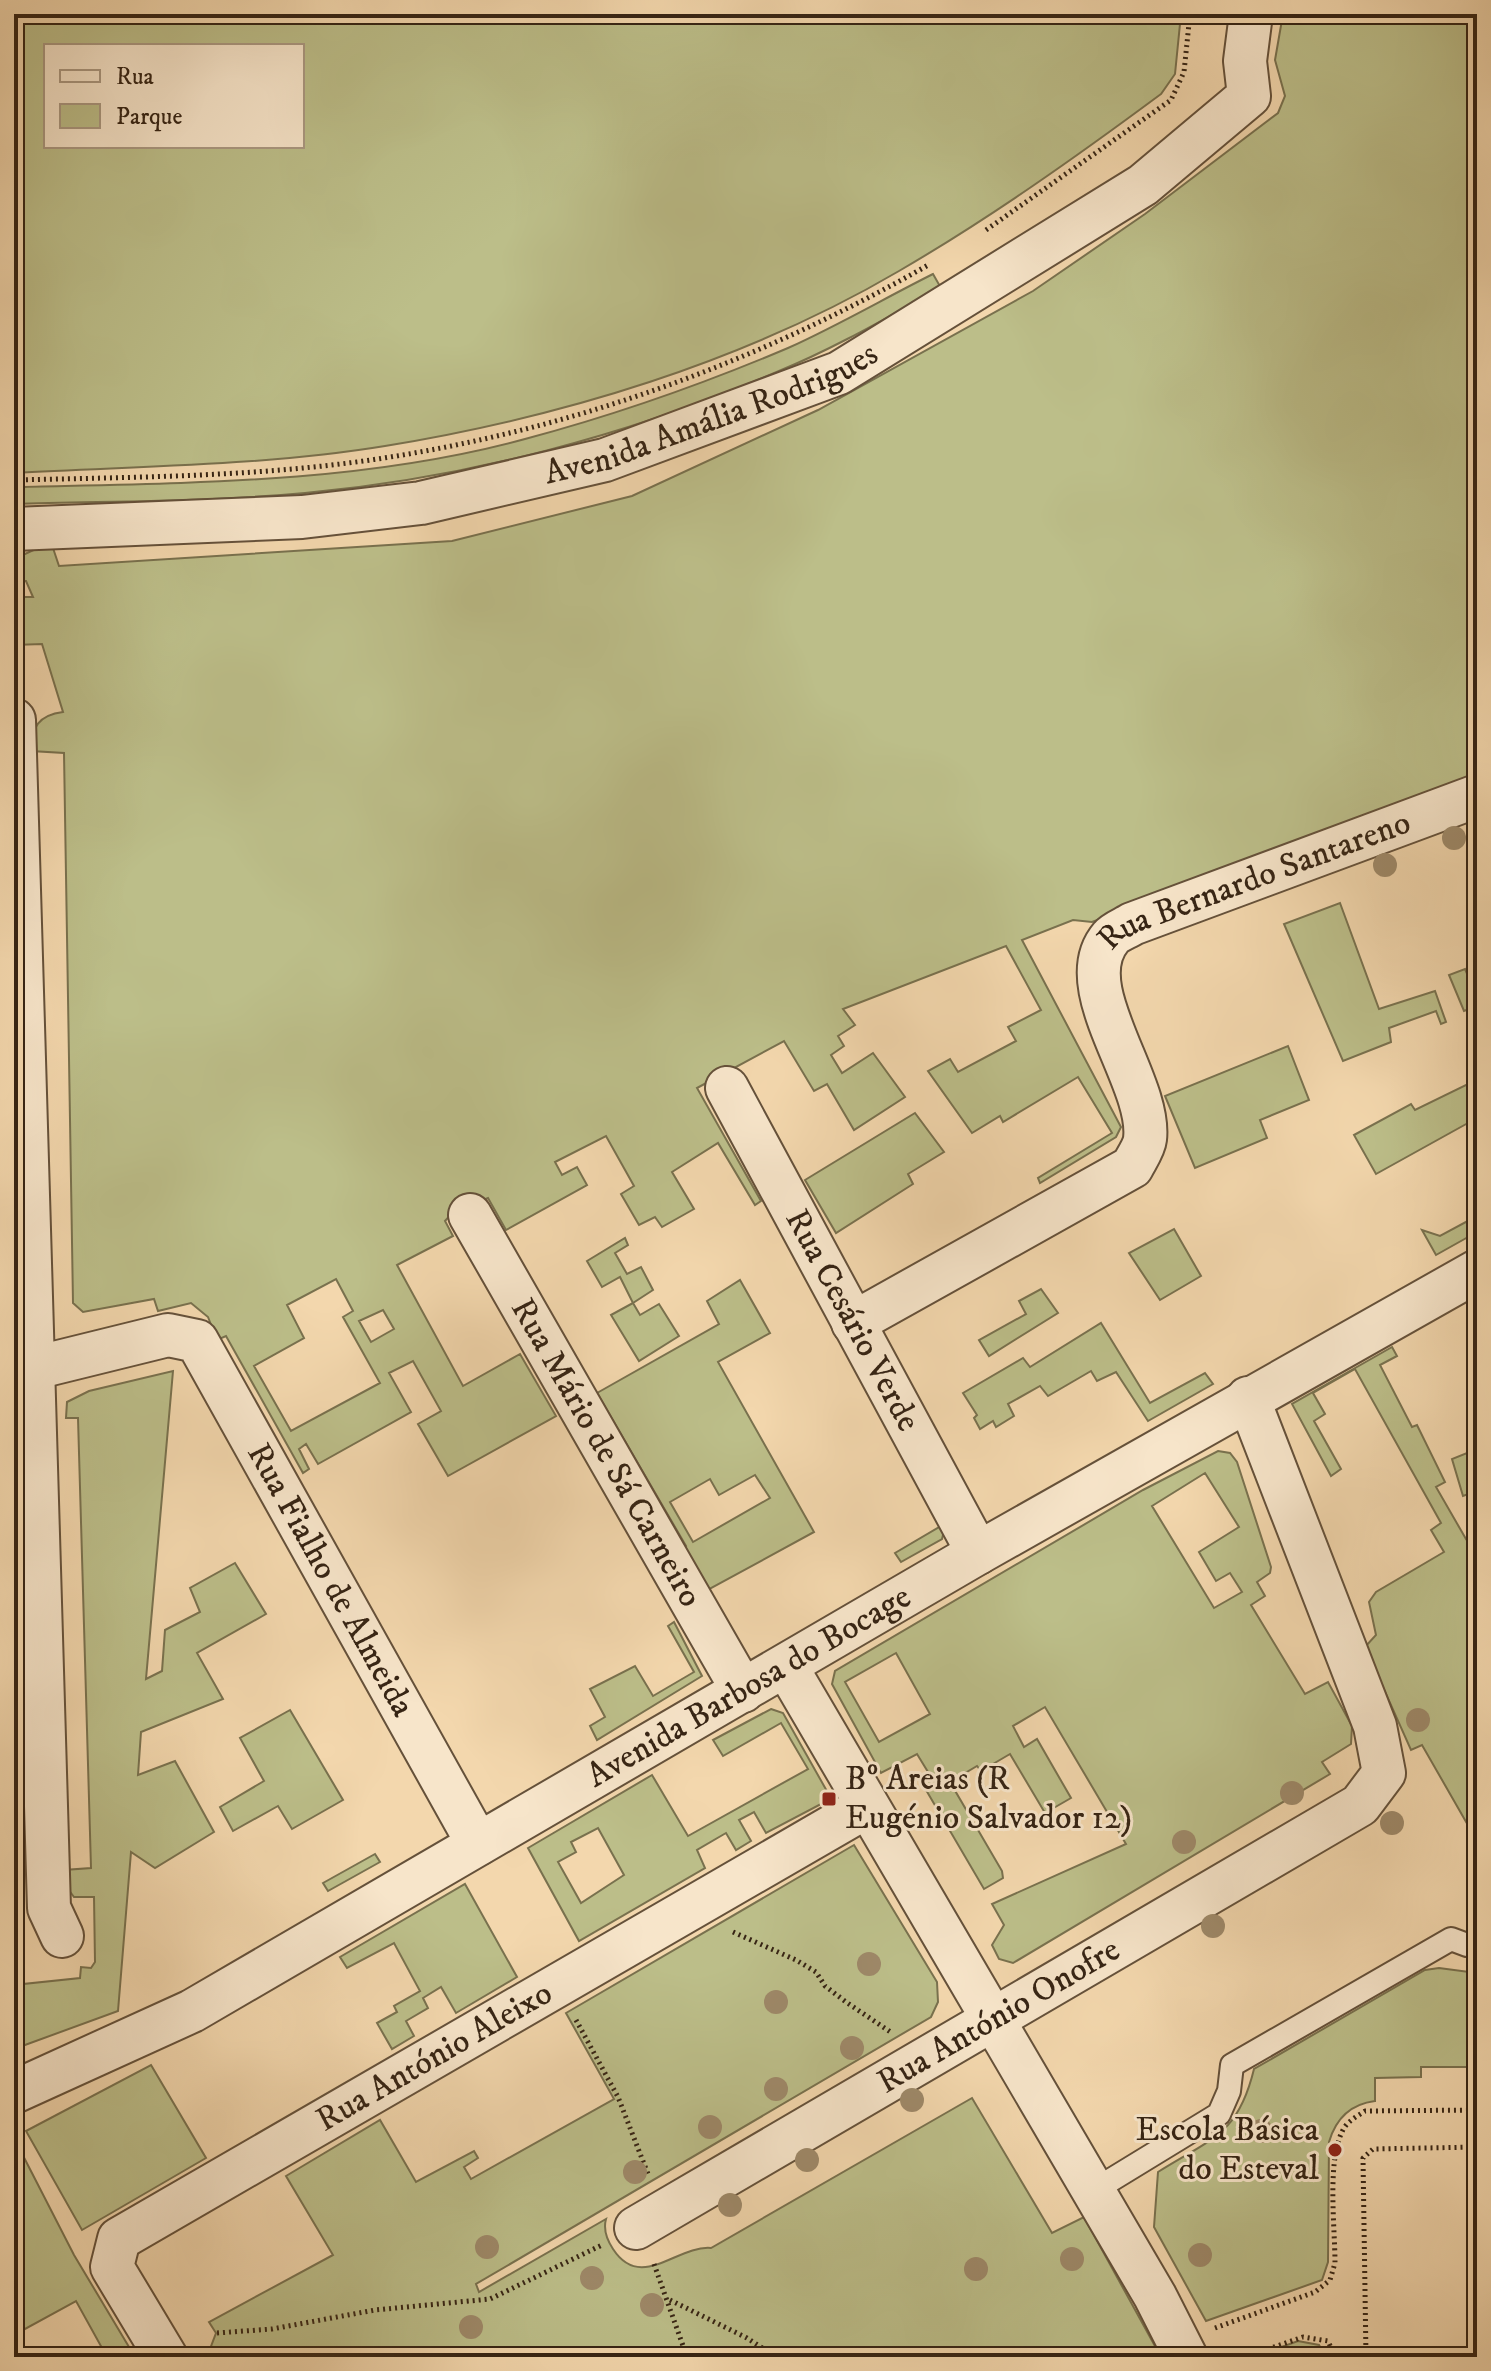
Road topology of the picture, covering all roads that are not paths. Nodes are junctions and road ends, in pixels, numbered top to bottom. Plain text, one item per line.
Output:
1 (1251, 14) edge
2 (14, 529) edge
3 (19, 709) edge
4 (1477, 796) edge
5 (727, 1088) dead end
6 (470, 1215) dead end
7 (1477, 1271) edge
8 (853, 1323) junction
9 (23, 1371) edge
10 (1248, 1398) junction
11 (978, 1553) junction
12 (786, 1666) junction
13 (743, 1691) junction
14 (866, 1807) junction
15 (478, 1844) junction
16 (62, 1936) dead end
17 (1467, 1945) dead end
18 (993, 2021) junction
19 (14, 2092) edge
20 (1093, 2191) junction
21 (636, 2228) road end
22 (1198, 2344) edge
23 (166, 2357) edge

1 - 2 street, Avenida Amália Rodrigues
3 - 9 street
4 - 8 street, Rua Bernardo Santareno
5 - 8 street, Rua Cesário Verde
6 - 13 street, Rua Mário de Sá Carneiro
7 - 10 street, Avenida Barbosa do Bocage
8 - 11 street, Rua Cesário Verde
9 - 15 street, Rua Fialho de Almeida
9 - 16 street
10 - 11 street, Avenida Barbosa do Bocage
10 - 18 street, Rua António Onofre
11 - 12 street, Avenida Barbosa do Bocage
12 - 13 street, Avenida Barbosa do Bocage
12 - 14 street
13 - 15 street, Avenida Barbosa do Bocage
14 - 18 street
14 - 23 street, Rua António Aleixo
15 - 19 street, Avenida Barbosa do Bocage
17 - 20 lane
18 - 20 street
18 - 21 street, Rua António Onofre
20 - 22 street

